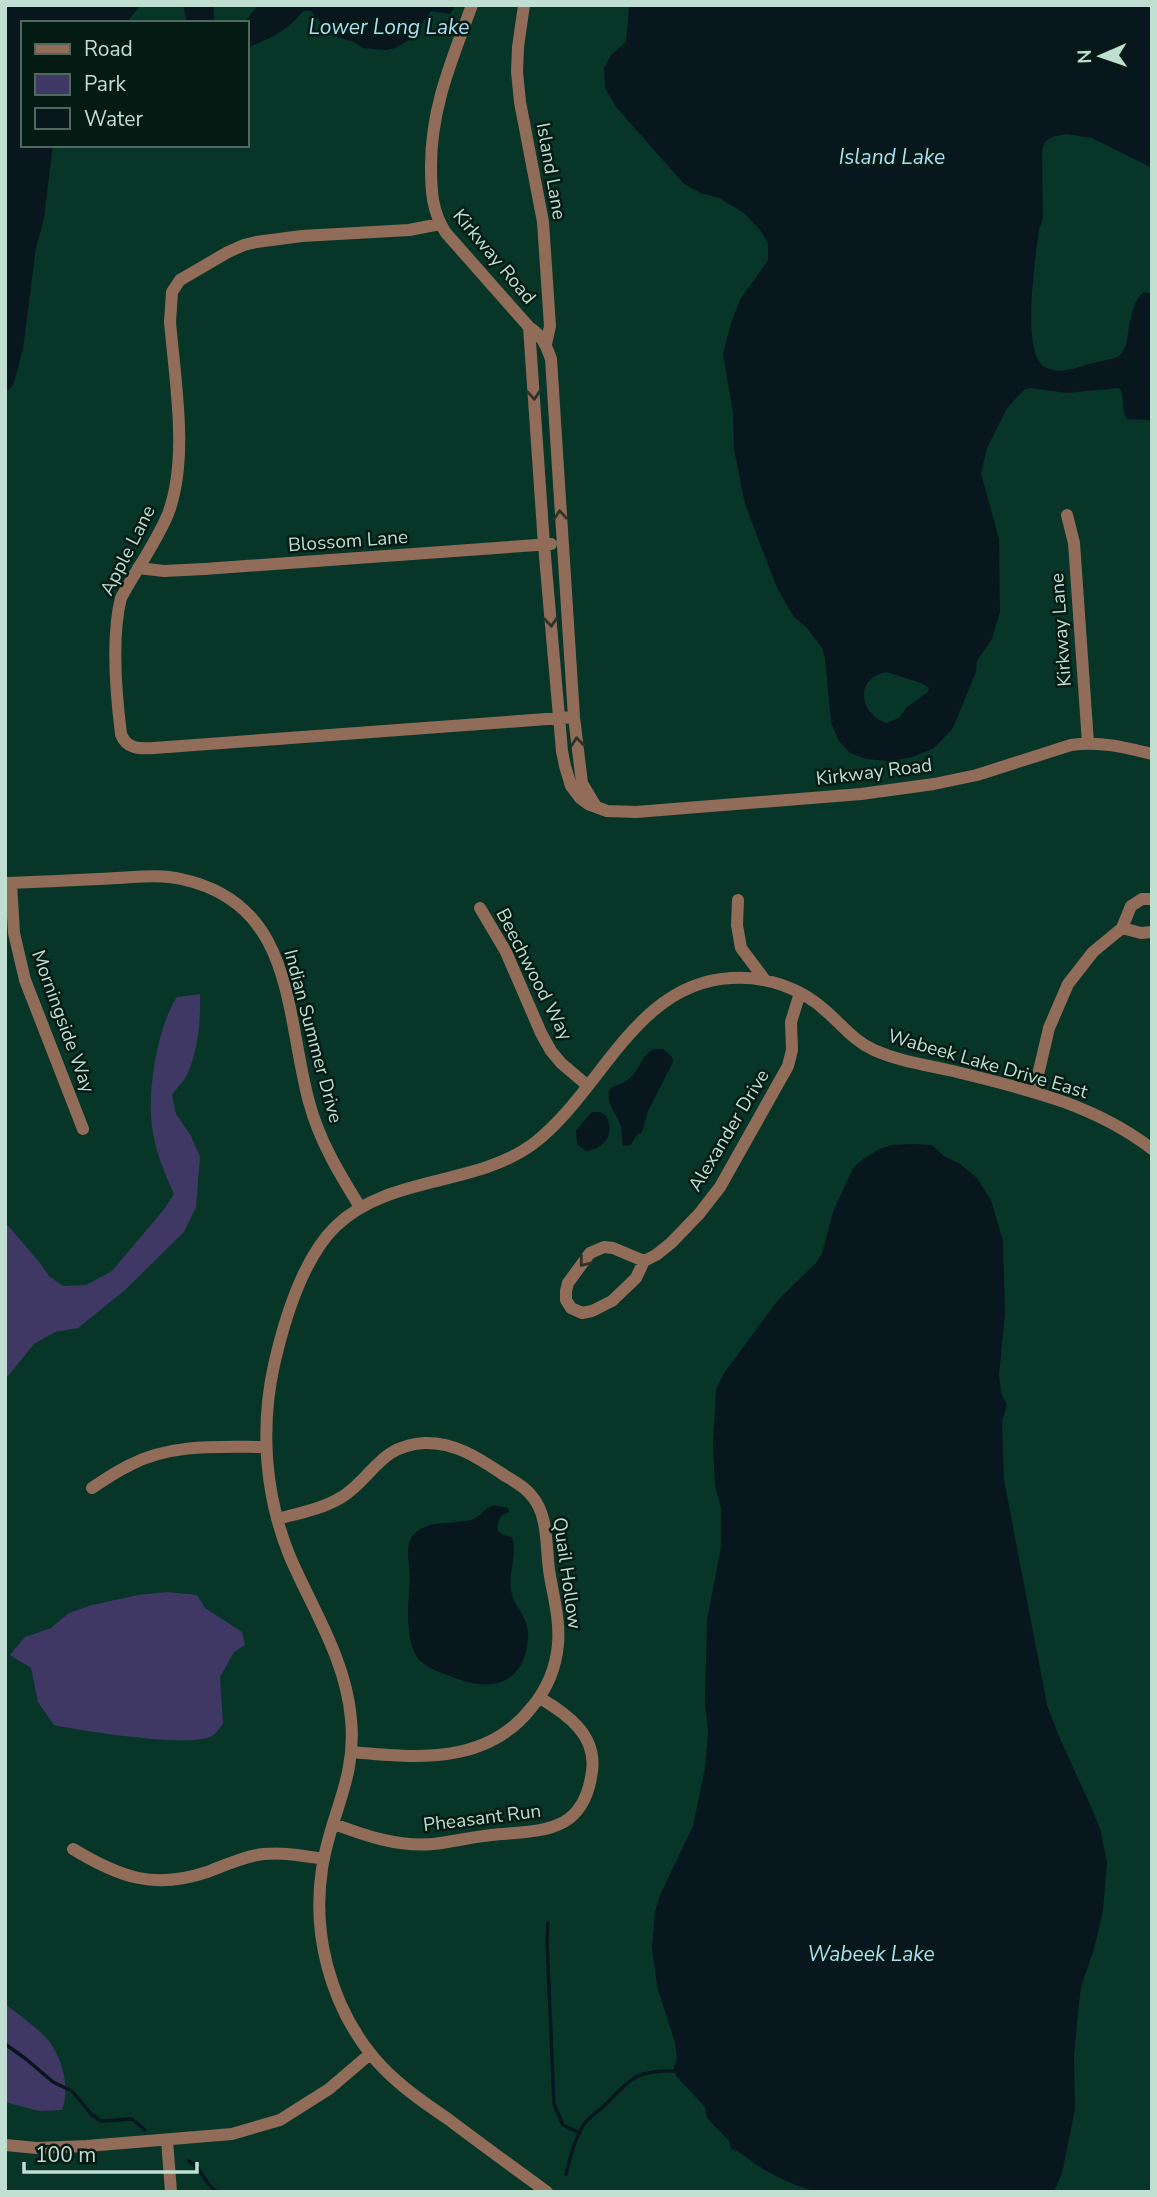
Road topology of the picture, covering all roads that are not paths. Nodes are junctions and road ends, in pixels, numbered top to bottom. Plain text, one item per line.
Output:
1 (472, 5) edge
2 (524, 5) edge
3 (440, 224) junction
4 (529, 327) junction
5 (546, 344) junction
6 (1067, 515) dead end
7 (562, 544) junction
8 (544, 545) junction
9 (138, 568) junction
10 (559, 717) junction
11 (574, 717) junction
12 (1088, 743) junction
13 (1152, 754) edge
14 (596, 807) junction
15 (8, 883) edge
16 (1152, 899) edge
17 (738, 900) dead end
18 (480, 908) dead end
19 (1122, 928) junction
20 (1152, 932) edge
21 (765, 980) junction
22 (800, 993) junction
23 (588, 1086) junction
24 (1034, 1092) junction
25 (83, 1129) dead end
26 (1152, 1149) edge
27 (360, 1207) junction
28 (644, 1261) junction
29 (266, 1447) junction
30 (92, 1488) dead end
31 (277, 1519) junction
32 (540, 1698) junction
33 (352, 1752) junction
34 (334, 1824) junction
35 (73, 1849) dead end
36 (324, 1859) junction
37 (370, 2054) junction
38 (167, 2140) junction
39 (5, 2145) edge
40 (171, 2192) edge
41 (547, 2192) edge

1 - 3 street, Kirkway Road
2 - 5 street, Island Lane
3 - 4 street, Kirkway Road
3 - 9 street, Apple Lane
4 - 5 street, Kirkway Road
4 -> 8 street, Kirkway Road
7 -> 5 street
6 - 12 street, Kirkway Lane
7 - 8 street, Blossom Lane
7 - 11 street
8 - 9 street, Blossom Lane
8 -> 10 street, Kirkway Road
9 - 10 street, Apple Lane
10 - 11 street, Apple Lane
10 - 14 street, Kirkway Road
14 -> 11 street
12 - 13 street, Kirkway Road
12 - 14 street, Kirkway Road
15 - 25 street, Morningside Way
15 - 27 street, Indian Summer Drive
16 - 19 street
17 - 21 street
18 - 23 street, Beechwood Way
19 - 20 street
19 - 24 street
21 - 22 street, Wabeek Lake Drive East
21 - 23 street, Wabeek Lake Drive East
22 - 24 street, Wabeek Lake Drive East
22 - 28 street, Alexander Drive
23 - 27 street, Wabeek Lake Drive East
24 - 26 street, Wabeek Lake Drive East
27 - 29 street, Wabeek Lake Drive East
28 -> 28 street, Alexander Drive
29 - 30 street
29 - 31 street, Wabeek Lake Drive East
31 - 32 street, Quail Hollow
31 - 33 street, Wabeek Lake Drive East
32 - 33 street, Quail Hollow
32 - 34 street, Pheasant Run
33 - 34 street, Wabeek Lake Drive East
34 - 36 street, Wabeek Lake Drive East
35 - 36 street
36 - 37 street, Wabeek Lake Drive East
37 - 38 street
37 - 41 street, Wabeek Lake Drive East
38 - 39 street
38 - 40 street

